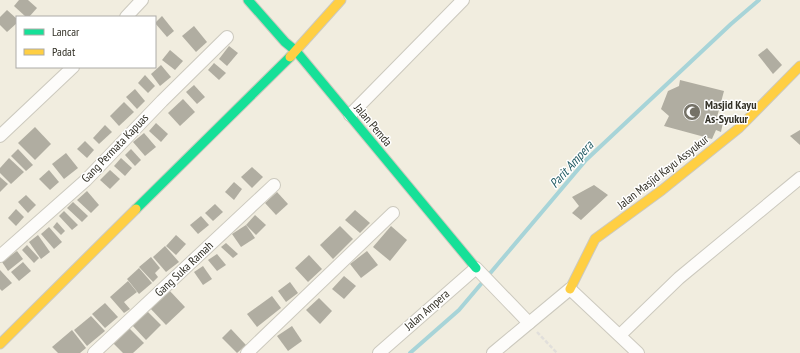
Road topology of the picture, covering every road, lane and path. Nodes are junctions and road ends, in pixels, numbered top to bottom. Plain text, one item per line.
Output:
1 (142, 0) edge
2 (248, 0) edge
3 (341, 0) edge
4 (463, 0) edge
5 (127, 16) edge
6 (227, 37) dead end
7 (296, 50) junction
8 (800, 66) edge
9 (72, 68) edge
10 (350, 115) junction
11 (0, 136) edge
12 (800, 178) edge
13 (274, 184) dead end
14 (392, 213) dead end
15 (0, 256) edge
16 (474, 273) junction
17 (570, 289) junction
18 (529, 323) junction
19 (620, 335) junction
20 (0, 344) edge
21 (94, 353) edge
22 (247, 353) edge
23 (379, 353) edge
24 (493, 353) edge
25 (557, 353) edge
26 (638, 353) edge

1 - 5 street
2 - 7 street, Jalan Pemda
3 - 7 street
4 - 10 street
6 - 15 street, Gang Permata Kapuas
7 - 10 street, Jalan Pemda
7 - 20 street
8 - 17 street, Jalan Masjid Kayu Assyukur
9 - 11 street
10 - 16 street, Jalan Pemda
12 - 19 street
13 - 21 street, Gang Suka Ramah
14 - 22 street
16 - 18 street
16 - 23 street, Jalan Ampera
17 - 18 street
17 - 19 street
18 - 24 street
18 - 25 path
19 - 26 street

